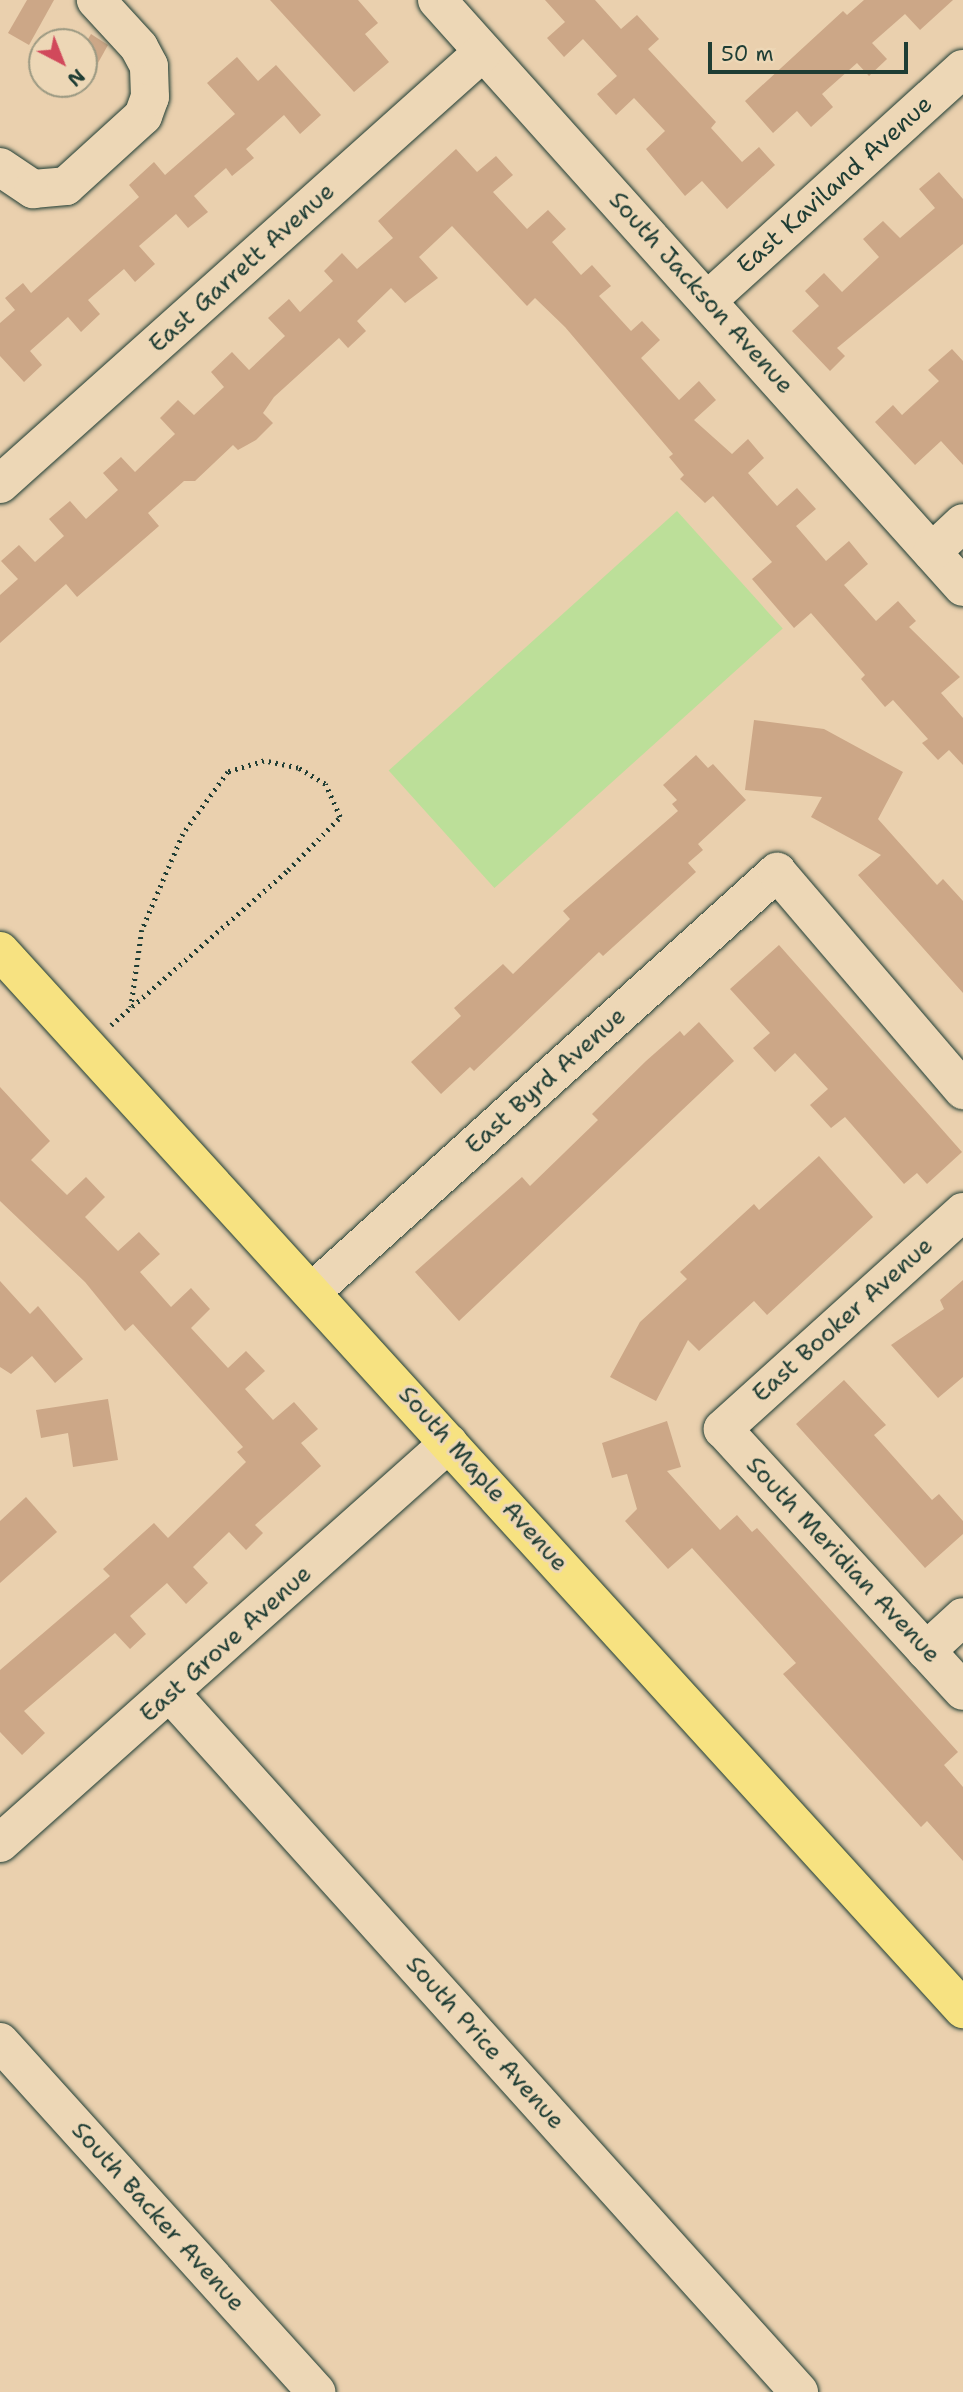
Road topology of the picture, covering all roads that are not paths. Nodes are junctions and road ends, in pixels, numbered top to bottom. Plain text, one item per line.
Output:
1 (96, 0) edge
2 (437, 0) edge
3 (483, 52) junction
4 (963, 69) edge
5 (0, 167) edge
6 (708, 300) junction
7 (0, 484) edge
8 (963, 523) edge
9 (932, 552) junction
10 (963, 587) edge
11 (5, 967) edge
12 (963, 1090) edge
13 (963, 1212) edge
14 (314, 1290) junction
15 (723, 1429) joint
16 (449, 1443) junction
17 (963, 1617) edge
18 (926, 1651) junction
19 (963, 1691) edge
20 (171, 1694) junction
21 (0, 1843) edge
22 (963, 2009) edge
23 (0, 2042) edge
24 (316, 2392) edge
25 (799, 2392) edge

1 - 5 street
2 - 3 street, South Jackson Avenue
3 - 6 street, South Jackson Avenue
3 - 7 street, East Garrett Avenue
4 - 6 street, East Kaviland Avenue
6 - 9 street, South Jackson Avenue
8 - 9 street
9 - 10 street, South Jackson Avenue
11 - 14 main road, South Maple Avenue
12 - 14 street, East Byrd Avenue
13 - 15 street, East Booker Avenue
14 - 16 main road, South Maple Avenue
15 - 18 street, South Meridian Avenue
16 - 20 street, East Grove Avenue
16 - 22 main road, South Maple Avenue
17 - 18 street
18 - 19 street, South Meridian Avenue
20 - 21 street, East Grove Avenue
20 - 25 street, South Price Avenue
23 - 24 street, South Backer Avenue

